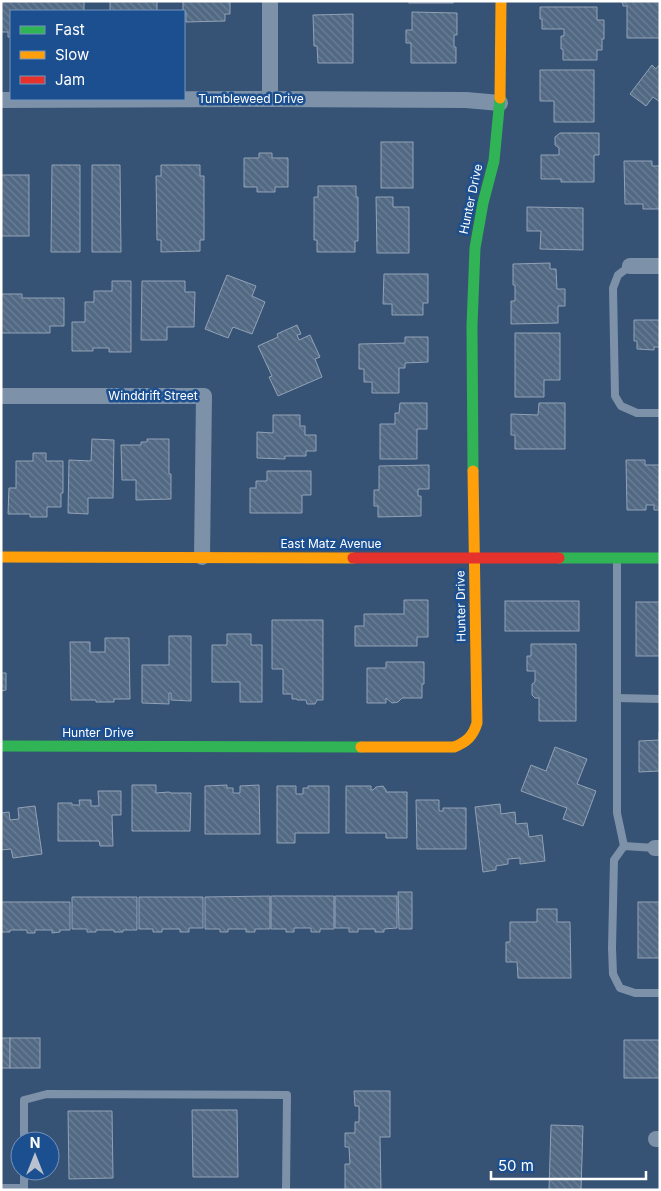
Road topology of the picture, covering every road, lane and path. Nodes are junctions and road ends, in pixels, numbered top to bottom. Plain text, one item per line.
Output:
1 (270, 1) edge
2 (501, 1) edge
3 (185, 99) edge
4 (270, 99) junction
5 (500, 103) junction
6 (630, 266) joint
7 (660, 266) edge
8 (1, 396) edge
9 (660, 413) edge
10 (1, 557) edge
11 (202, 557) junction
12 (474, 558) junction
13 (617, 558) junction
14 (660, 558) edge
15 (617, 698) junction
16 (660, 699) edge
17 (1, 746) edge
18 (624, 846) junction
19 (657, 848) edge
20 (660, 993) edge
21 (24, 1131) edge
22 (1, 1188) edge
23 (24, 1189) edge
24 (286, 1190) edge

1 - 4 street
2 - 5 street, Hunter Drive
3 - 4 street, Tumbleweed Drive
4 - 5 street, Tumbleweed Drive
5 - 12 street, Hunter Drive
6 - 7 street
6 - 9 lane
8 - 11 street, Winddrift Street
10 - 11 street, East Matz Avenue
11 - 12 street, East Matz Avenue
12 - 13 street, East Matz Avenue
12 - 17 street, Hunter Drive
13 - 14 street, East Matz Avenue
13 - 15 lane
15 - 16 lane
15 - 18 lane
18 - 19 lane
18 - 20 lane
21 - 24 lane
22 - 23 lane

